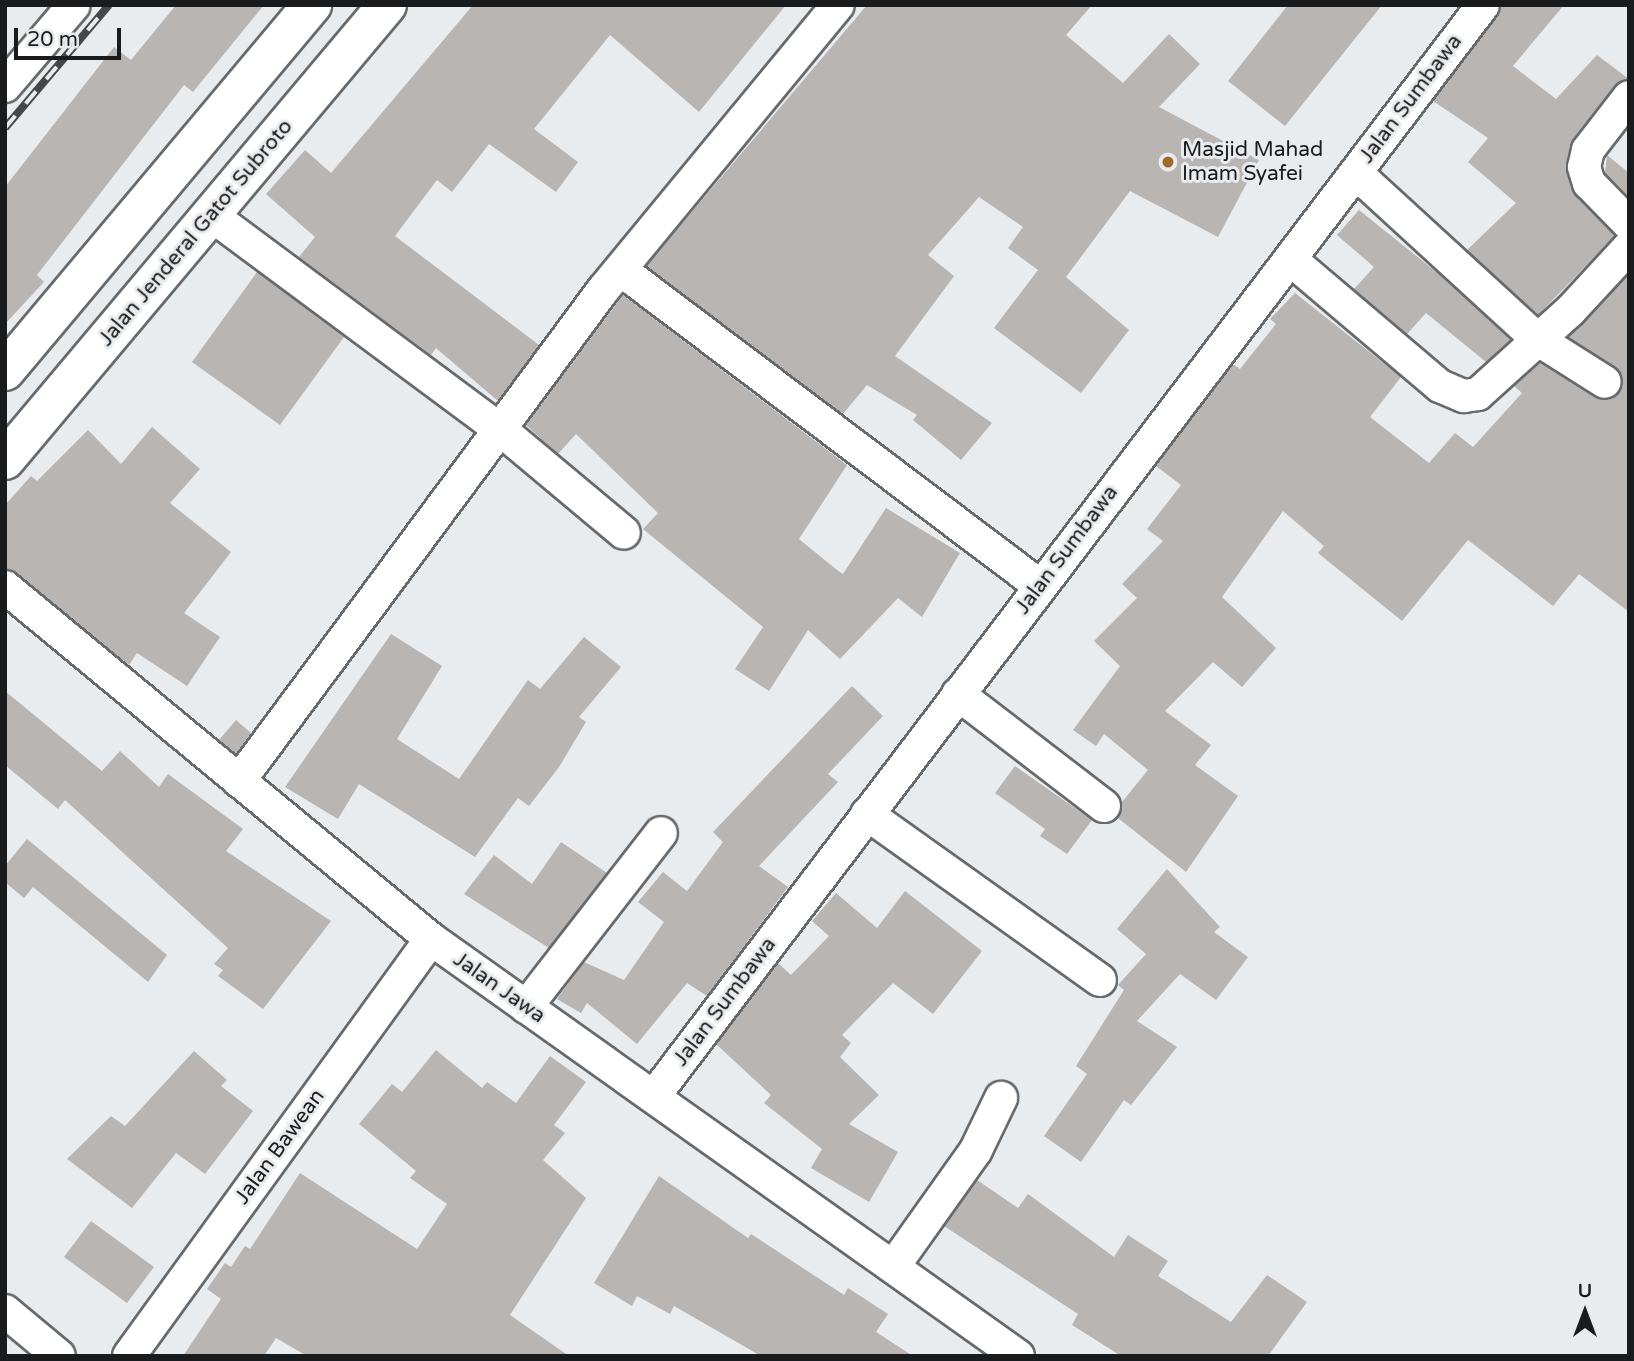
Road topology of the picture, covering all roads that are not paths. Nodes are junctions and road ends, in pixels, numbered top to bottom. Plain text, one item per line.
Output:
1 (74, 5) edge
2 (312, 5) edge
3 (387, 5) edge
4 (838, 5) edge
5 (1483, 5) edge
6 (5, 86) edge
7 (1629, 97) edge
8 (1356, 173) junction
9 (211, 215) junction
10 (1629, 224) edge
11 (1629, 247) edge
12 (1290, 259) junction
13 (621, 270) junction
14 (1537, 339) junction
15 (5, 371) edge
16 (1605, 382) dead end
17 (501, 430) junction
18 (5, 460) edge
19 (624, 533) dead end
20 (1040, 586) junction
21 (5, 587) edge
22 (958, 694) junction
23 (239, 781) junction
24 (1104, 806) dead end
25 (867, 814) junction
26 (661, 833) dead end
27 (431, 939) junction
28 (1100, 980) dead end
29 (526, 1007) junction
30 (654, 1096) junction
31 (1002, 1098) dead end
32 (893, 1267) junction
33 (5, 1311) edge
34 (1015, 1355) edge
35 (59, 1356) edge
36 (129, 1356) edge

1 - 6 street
2 - 15 main road
3 - 9 main road, Jalan Jenderal Gatot Subroto
4 - 13 street
5 - 8 street, Jalan Sumbawa
7 - 10 street
8 - 12 street, Jalan Sumbawa
8 - 14 street
9 - 17 street
9 - 18 main road, Jalan Jenderal Gatot Subroto
11 - 14 street
12 - 14 street
12 - 20 street, Jalan Sumbawa
13 - 17 street
13 - 20 street
14 - 16 street
17 - 19 street
17 - 23 street
20 - 22 street, Jalan Sumbawa
21 - 23 street, Jalan Jawa
22 - 24 street
22 - 25 street, Jalan Sumbawa
23 - 27 street, Jalan Jawa
25 - 28 street
25 - 30 street, Jalan Sumbawa
26 - 29 street
27 - 29 street, Jalan Jawa
27 - 36 street, Jalan Bawean
29 - 30 street, Jalan Jawa
30 - 32 street, Jalan Jawa
31 - 32 street
32 - 34 street, Jalan Jawa
33 - 35 street

